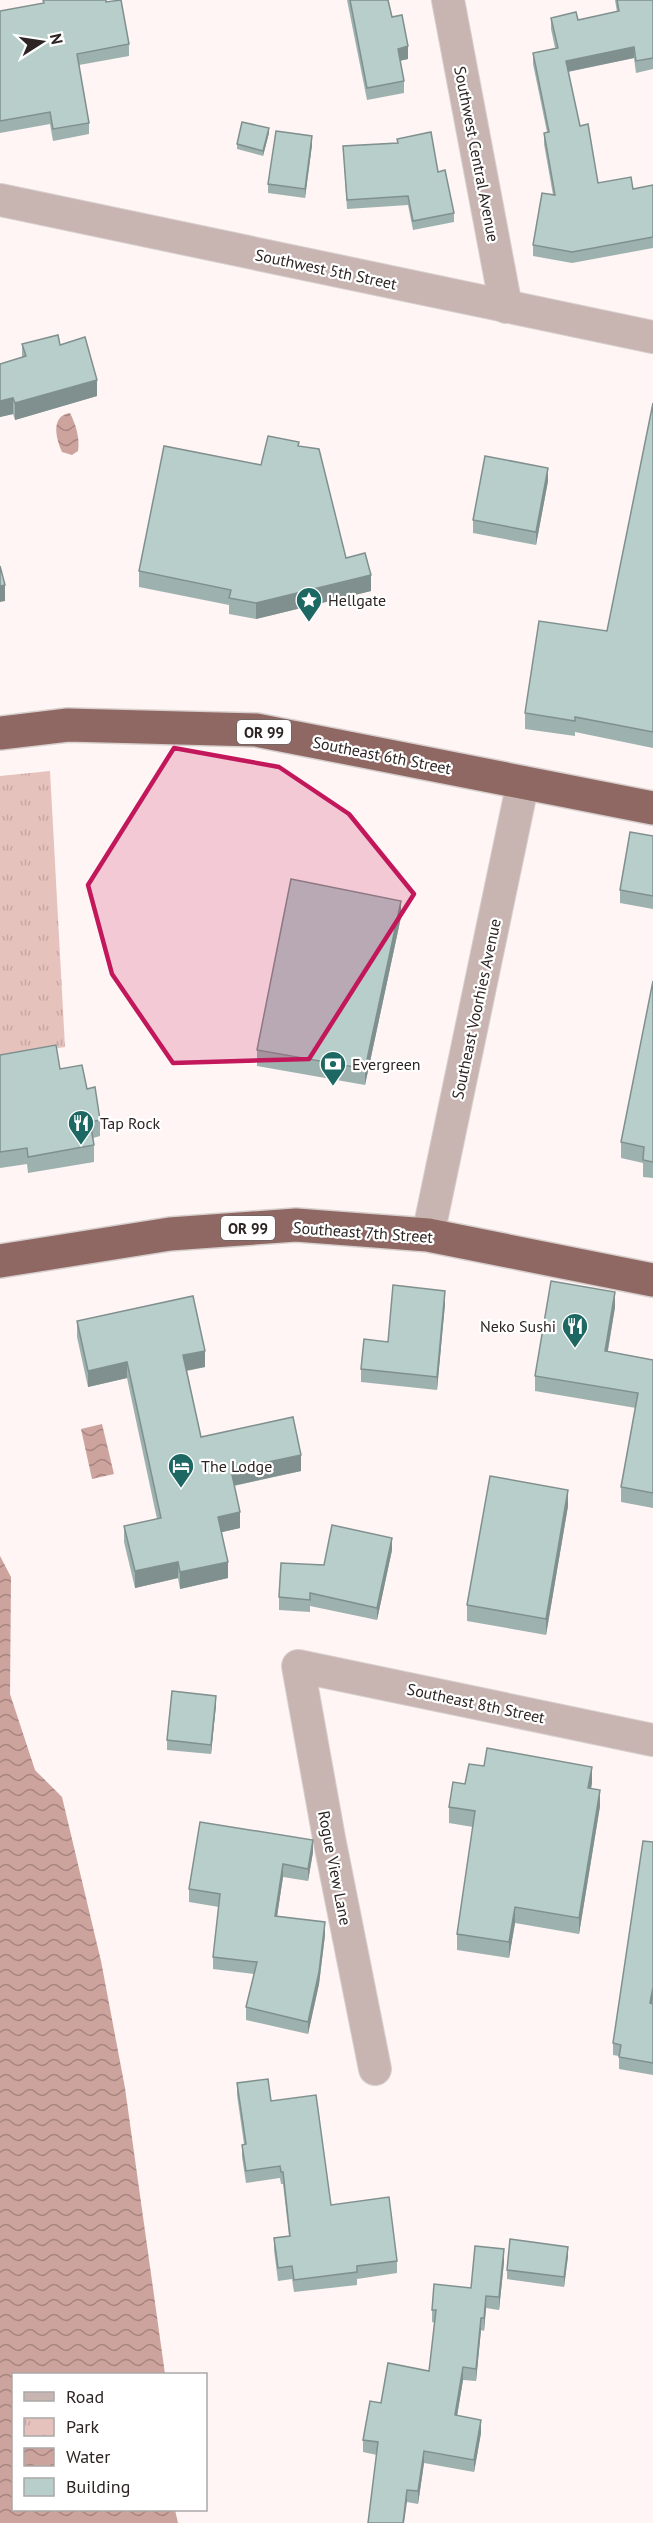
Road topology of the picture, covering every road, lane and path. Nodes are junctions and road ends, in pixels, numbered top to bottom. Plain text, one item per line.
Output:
1 (448, 0) edge
2 (0, 200) edge
3 (506, 308) junction
4 (653, 337) edge
5 (0, 733) edge
6 (523, 782) junction
7 (653, 808) edge
8 (428, 1235) junction
9 (0, 1261) edge
10 (653, 1280) edge
11 (298, 1666) joint
12 (653, 1740) edge
13 (375, 2069) dead end

1 - 3 street, Southwest Central Avenue
2 - 3 street, Southwest 5th Street
3 - 4 street, Southwest 5th Street
5 - 6 highway, Southeast 6th Street / OR 99
6 - 7 highway, Southeast 6th Street / OR 99
6 - 8 street, Southeast Voorhies Avenue
8 - 9 highway, Southeast 7th Street / OR 99
8 - 10 highway, Southeast 7th Street / OR 99
11 - 12 street, Southeast 8th Street
11 - 13 street, Rogue View Lane

